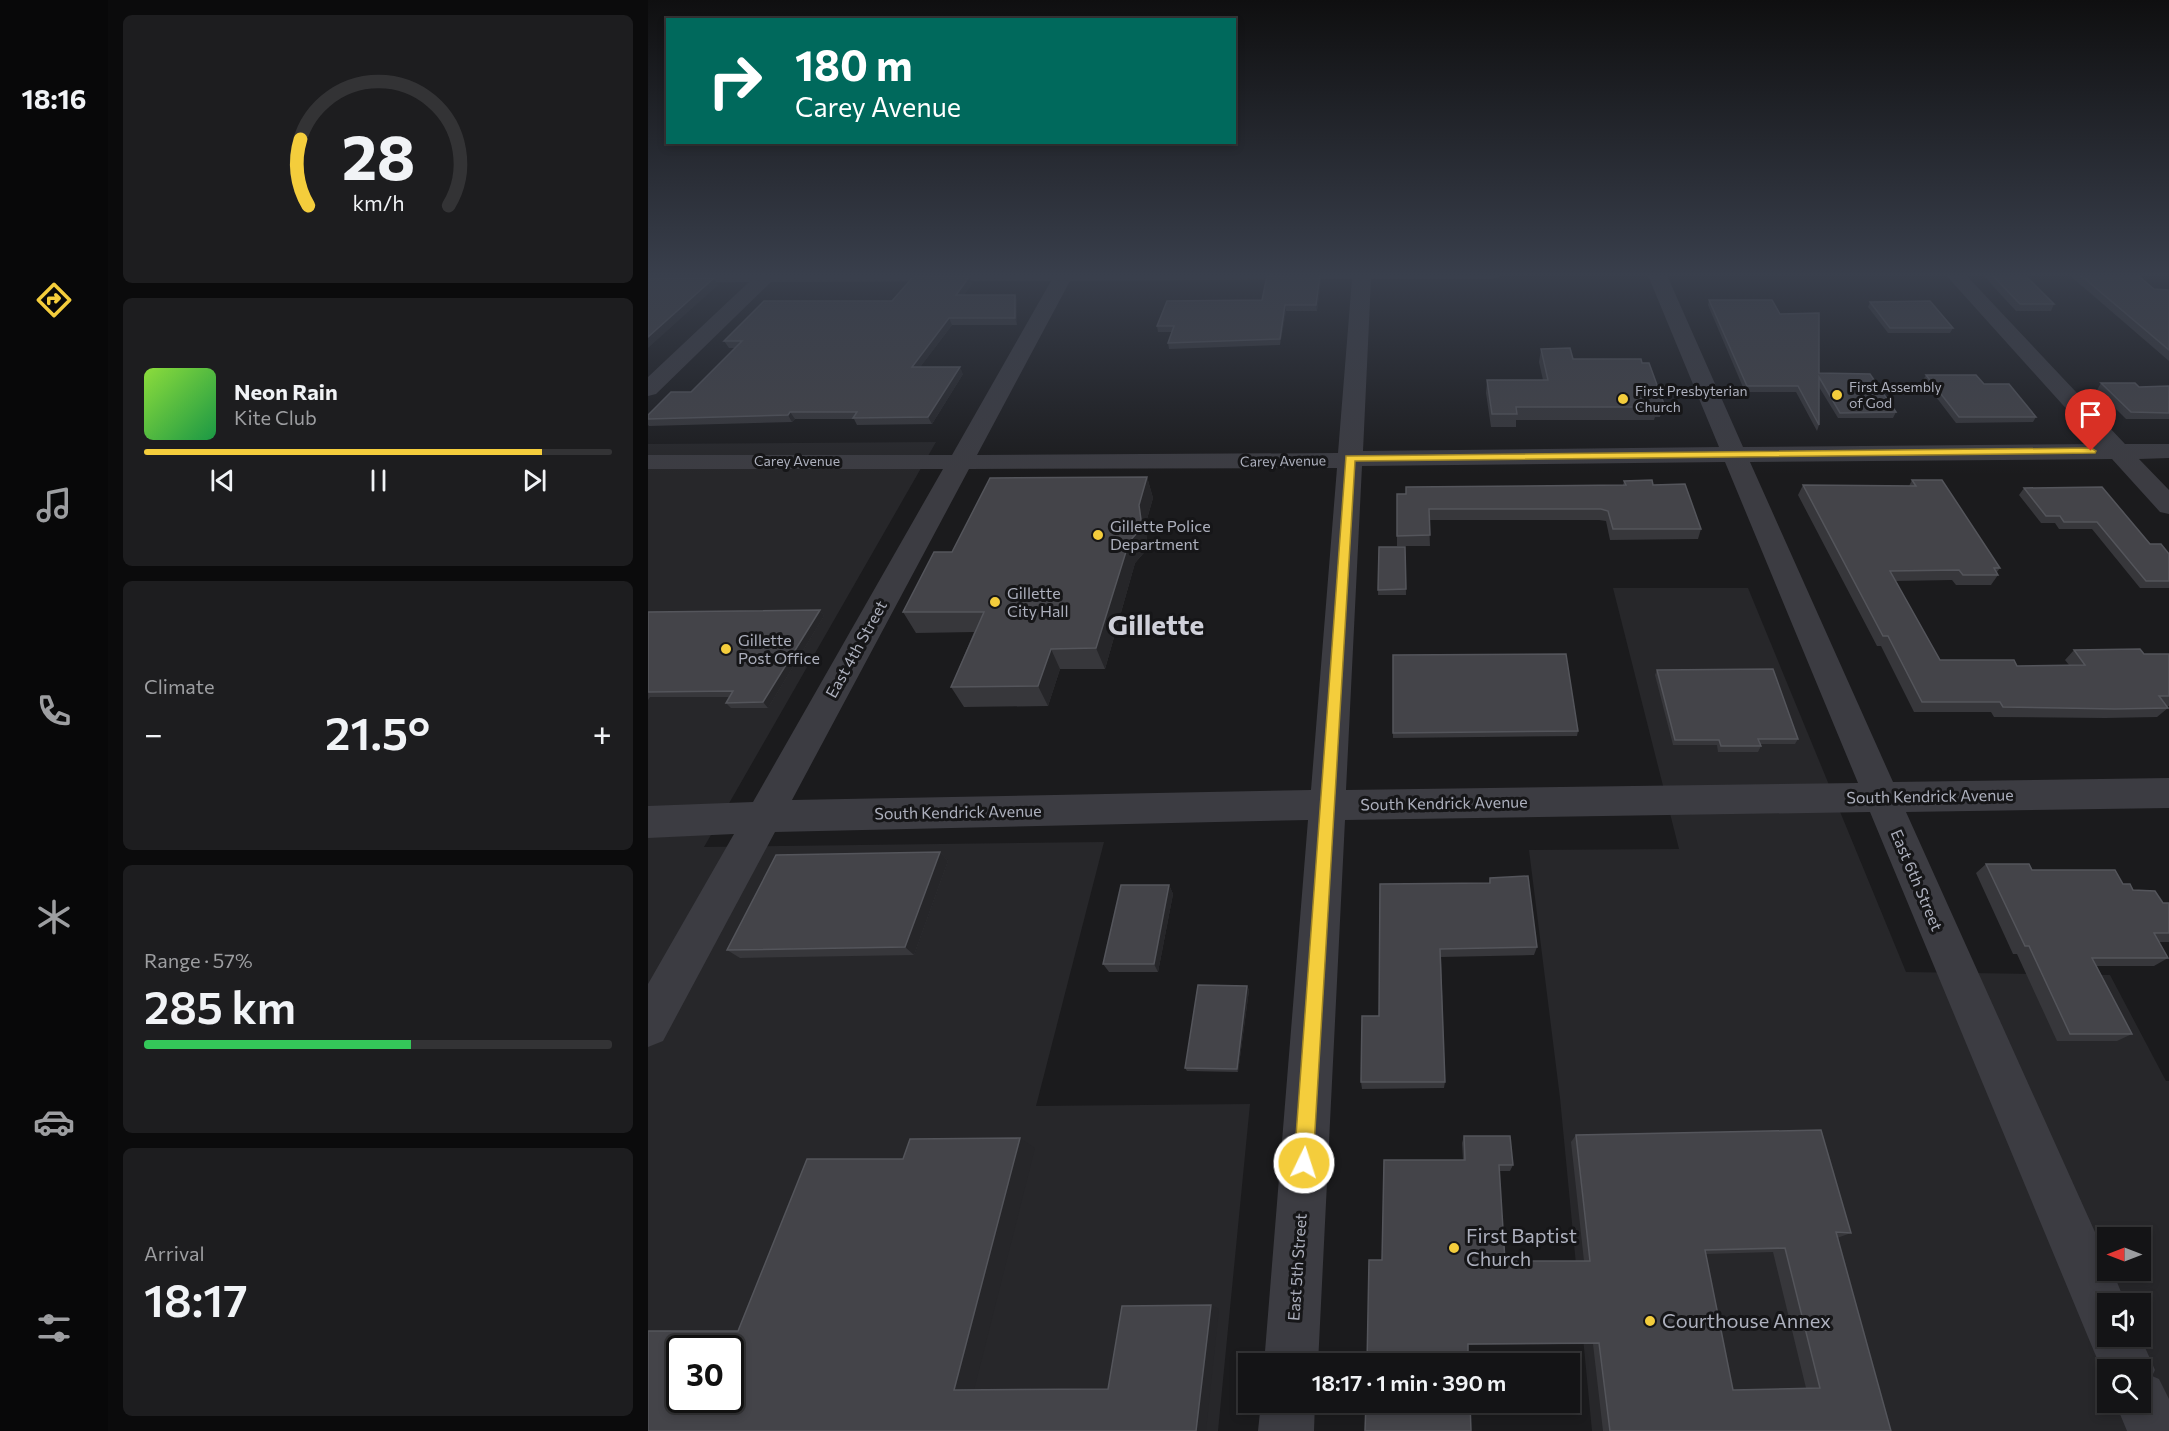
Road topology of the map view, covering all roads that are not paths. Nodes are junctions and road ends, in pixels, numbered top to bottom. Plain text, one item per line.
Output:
1 (700, 340) edge
2 (1027, 340) edge
3 (1358, 340) edge
4 (1685, 340) edge
5 (2015, 340) edge
6 (648, 389) edge
7 (2118, 451) junction
8 (2169, 451) edge
9 (1734, 454) junction
10 (1350, 458) junction
11 (648, 462) edge
12 (959, 462) junction
13 (2169, 506) edge
14 (2169, 792) edge
15 (1881, 797) junction
16 (1327, 806) junction
17 (762, 818) junction
18 (648, 822) edge
19 (648, 1026) edge
20 (2097, 1297) edge
21 (1292, 1353) edge
22 (1287, 1413) edge
23 (2147, 1413) edge
24 (1286, 1431) edge
25 (2155, 1431) edge

1 - 6 street
2 - 12 street, East 4th Street
3 - 10 street, East 5th Street
4 - 9 street, East 6th Street
5 - 7 street
7 - 8 street, Carey Avenue
7 - 9 street, Carey Avenue
7 - 13 street
9 - 10 street, Carey Avenue
9 - 15 street, East 6th Street
10 - 12 street, Carey Avenue
10 - 16 street, East 5th Street
11 - 12 street, Carey Avenue
12 - 17 street, East 4th Street
14 - 15 street, South Kendrick Avenue
15 - 16 street, South Kendrick Avenue
15 - 20 street, East 6th Street
16 - 17 street, South Kendrick Avenue
16 - 21 street, East 5th Street
17 - 18 street, South Kendrick Avenue
17 - 19 street, East 4th Street
22 - 24 street
23 - 25 street

